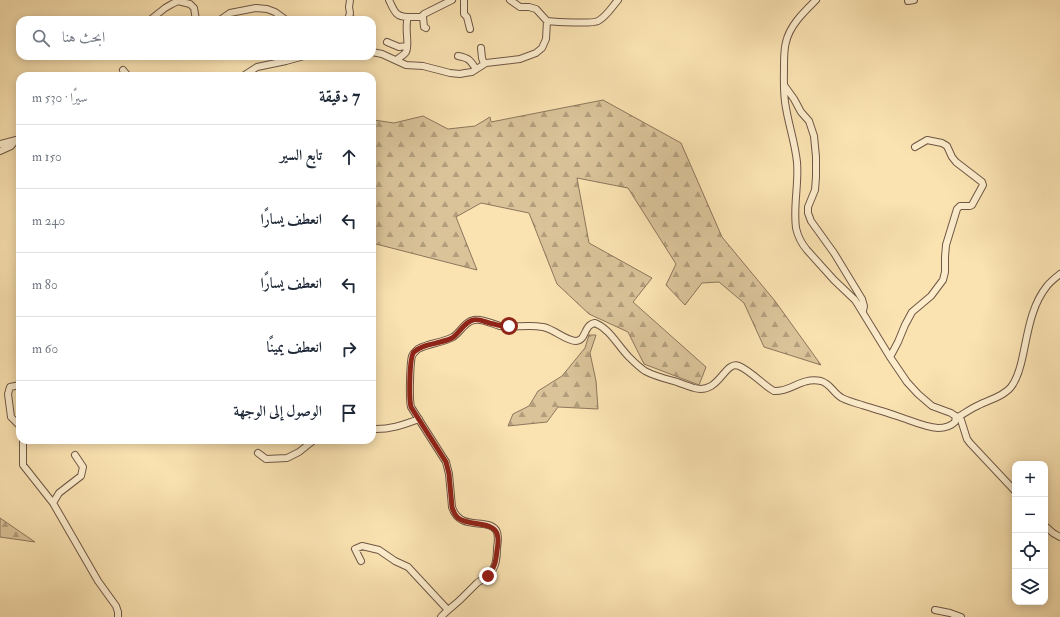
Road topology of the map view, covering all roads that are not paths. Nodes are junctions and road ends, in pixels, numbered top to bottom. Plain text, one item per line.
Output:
1 (350, 0) edge
2 (389, 0) edge
3 (452, 0) edge
4 (464, 0) edge
5 (510, 0) edge
6 (618, 0) edge
7 (816, 0) edge
8 (441, 2) edge
9 (155, 16) edge
10 (195, 16) edge
11 (226, 16) edge
12 (280, 16) edge
13 (350, 16) edge
14 (408, 17) junction
15 (421, 17) junction
16 (547, 21) junction
17 (426, 28) dead end
18 (470, 29) dead end
19 (388, 42) dead end
20 (407, 48) junction
21 (481, 48) dead end
22 (376, 51) edge
23 (414, 52) dead end
24 (458, 56) dead end
25 (290, 60) edge
26 (396, 60) junction
27 (484, 64) junction
28 (476, 69) junction
29 (250, 72) edge
30 (784, 85) junction
31 (16, 140) edge
32 (16, 142) edge
33 (0, 144) edge
34 (914, 147) dead end
35 (0, 151) edge
36 (1060, 274) edge
37 (863, 311) junction
38 (890, 357) junction
39 (16, 386) edge
40 (957, 416) junction
41 (419, 420) junction
42 (16, 422) edge
43 (376, 430) edge
44 (23, 444) edge
45 (309, 444) edge
46 (258, 453) dead end
47 (75, 455) dead end
48 (1012, 488) edge
49 (53, 503) junction
50 (1048, 529) edge
51 (1059, 535) edge
52 (361, 561) dead end
53 (448, 610) junction
54 (935, 610) dead end
55 (118, 617) edge
56 (441, 617) edge
57 (961, 617) edge

1 - 13 street
2 - 14 street
3 - 8 street
4 - 18 street
5 - 16 street
6 - 16 street
7 - 30 street
8 - 15 street
9 - 10 street
11 - 12 street
14 - 15 street
14 - 20 street
15 - 17 street
16 - 27 street
19 - 20 street
20 - 23 street
20 - 26 street
21 - 27 street
22 - 26 street
24 - 28 street
25 - 29 street
26 - 28 street
27 - 28 street
30 - 37 street
30 - 37 street
31 - 33 street
32 - 35 street
34 - 38 street
36 - 40 street
37 - 38 street
38 - 40 street
39 - 42 street
40 - 41 street
40 - 48 street
41 - 43 street
41 - 53 street
44 - 49 street
45 - 46 street
47 - 49 street
49 - 55 street
50 - 51 street
52 - 53 street
53 - 56 street
54 - 57 street

